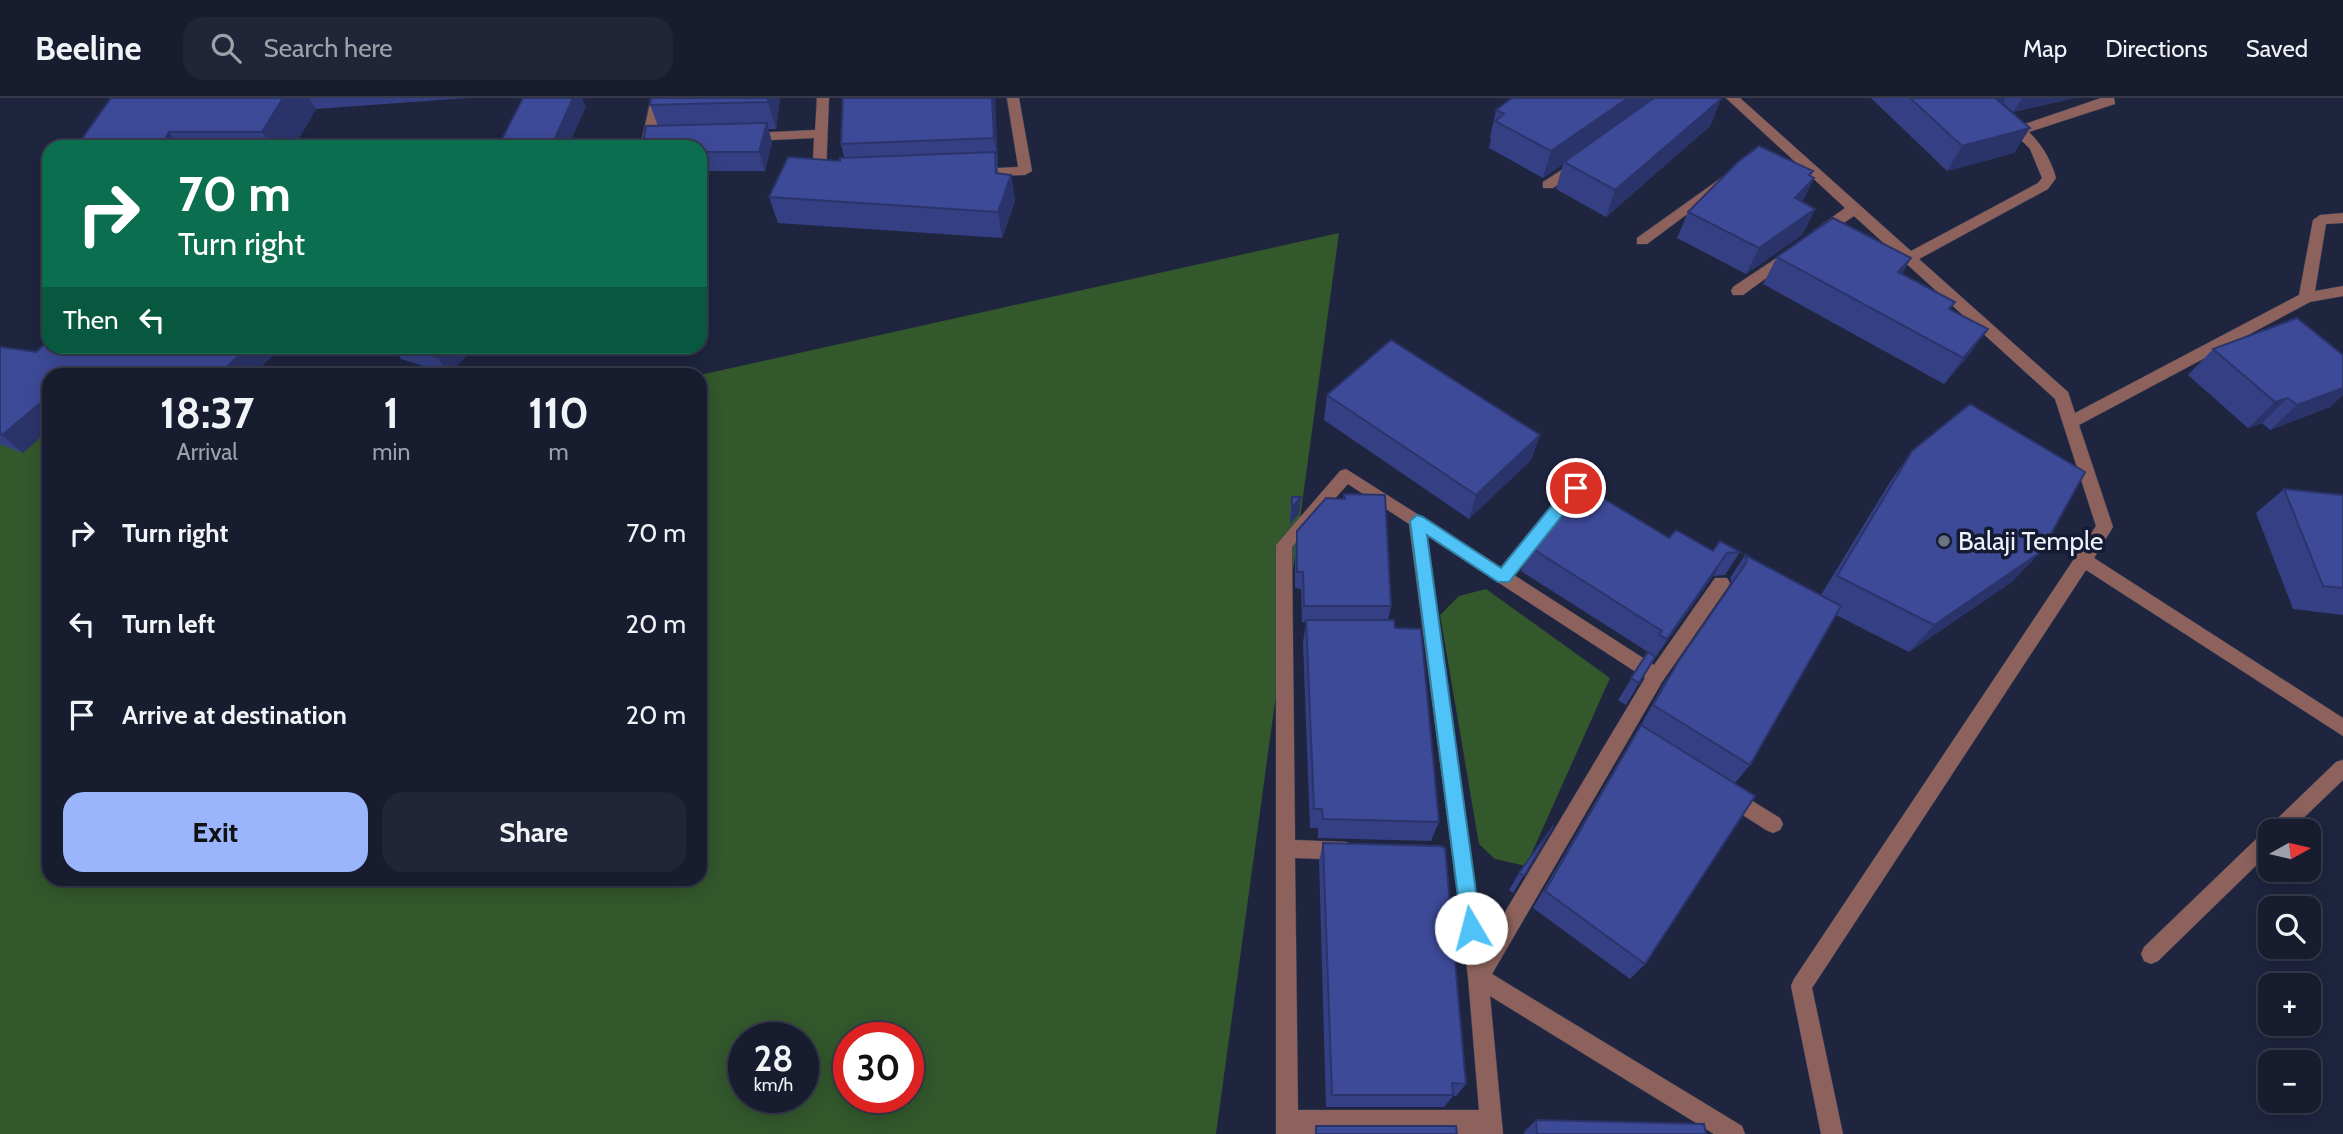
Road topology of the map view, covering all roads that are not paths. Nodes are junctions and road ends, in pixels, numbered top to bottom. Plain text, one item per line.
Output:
1 (657, 98) edge
2 (823, 98) edge
3 (1013, 98) edge
4 (1732, 98) edge
5 (1986, 98) edge
6 (2107, 98) edge
7 (2020, 130) junction
8 (821, 134) junction
9 (741, 137) edge
10 (675, 139) edge
11 (1592, 153) edge
12 (1737, 171) edge
13 (956, 174) edge
14 (833, 178) edge
15 (1548, 185) dead end
16 (1855, 208) junction
17 (2343, 218) edge
18 (1643, 241) dead end
19 (1910, 258) junction
20 (1738, 291) dead end
21 (2343, 291) edge
22 (2306, 299) junction
23 (2071, 422) junction
24 (1576, 488) edge
25 (1417, 521) junction
26 (2083, 560) junction
27 (1503, 577) junction
28 (1721, 583) edge
29 (1656, 676) junction
30 (2343, 728) edge
31 (2343, 768) edge
32 (1716, 788) edge
33 (2290, 819) edge
34 (1773, 824) dead end
35 (1286, 849) junction
36 (1367, 851) edge
37 (2258, 851) edge
38 (2151, 954) dead end
39 (1478, 977) junction
40 (1287, 1128) edge
41 (1492, 1128) edge
42 (1734, 1134) edge
43 (1832, 1134) edge

1 - 10 street
2 - 8 street
3 - 13 street
4 - 16 street
5 - 7 street
6 - 7 street
7 - 19 street
8 - 9 street
8 - 14 street
11 - 15 street
12 - 18 street
16 - 19 street
16 - 20 street
17 - 22 street
19 - 23 street
21 - 22 street
22 - 23 street
23 - 26 street
24 - 27 street
25 - 27 street
25 - 35 street
25 - 39 street
26 - 30 street
26 - 43 street
27 - 29 street
28 - 29 street
29 - 39 street
31 - 33 street
32 - 34 street
35 - 36 street
35 - 40 street
37 - 38 street
39 - 41 street
39 - 42 street
40 - 41 street

